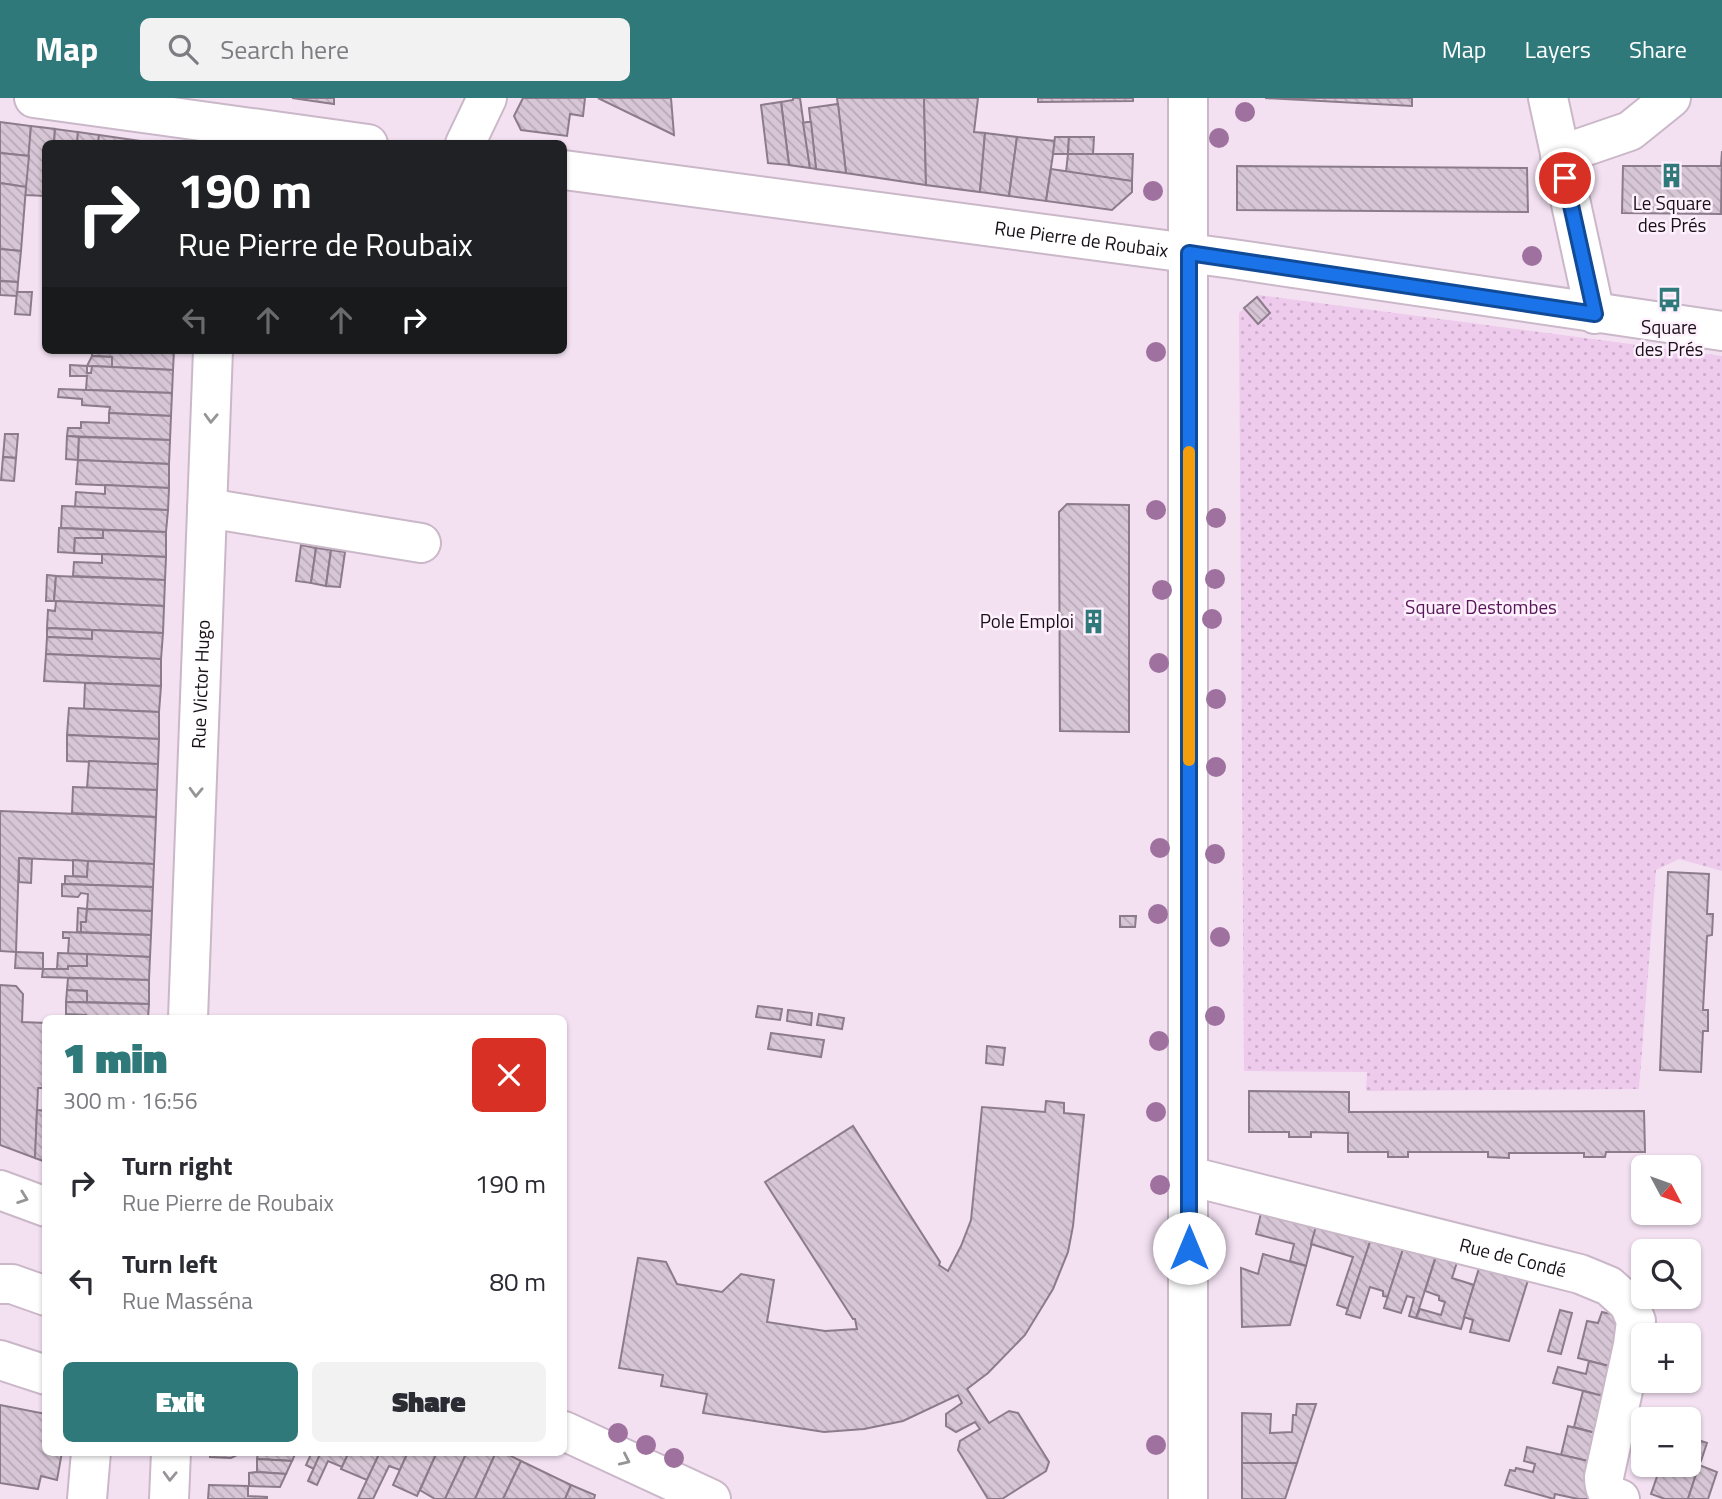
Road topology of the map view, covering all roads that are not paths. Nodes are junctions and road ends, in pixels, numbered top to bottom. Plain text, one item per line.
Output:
1 (34, 98) edge
2 (487, 98) edge
3 (1188, 98) edge
4 (1548, 98) edge
5 (1671, 98) edge
6 (222, 122) edge
7 (341, 140) edge
8 (467, 140) edge
9 (1560, 155) junction
10 (567, 170) edge
11 (1189, 253) junction
12 (1595, 314) junction
13 (1722, 331) edge
14 (213, 354) edge
15 (207, 508) junction
16 (421, 543) dead end
17 (188, 1015) edge
18 (1189, 1176) junction
19 (0, 1190) edge
20 (42, 1206) edge
21 (0, 1284) edge
22 (42, 1295) edge
23 (0, 1360) edge
24 (42, 1374) edge
25 (567, 1432) edge
26 (91, 1456) edge
27 (171, 1456) edge
28 (87, 1499) edge
29 (169, 1499) edge
30 (711, 1499) edge
31 (1188, 1499) edge
32 (1620, 1499) edge

1 - 6 street
2 - 8 street
3 - 11 street
4 - 9 street
5 - 9 street
6 - 7 street
9 - 12 street
10 - 11 street, Rue Pierre de Roubaix
11 - 12 street, Rue Pierre de Roubaix
11 - 18 street
12 - 13 street, Rue Pierre de Roubaix
14 -> 15 street, Rue Victor Hugo
15 - 16 street
15 -> 17 street, Rue Victor Hugo
18 - 31 street
18 - 32 street, Rue de Condé
19 -> 20 street
21 - 22 street
23 - 24 street
25 -> 30 street
26 - 28 street
27 -> 29 street

